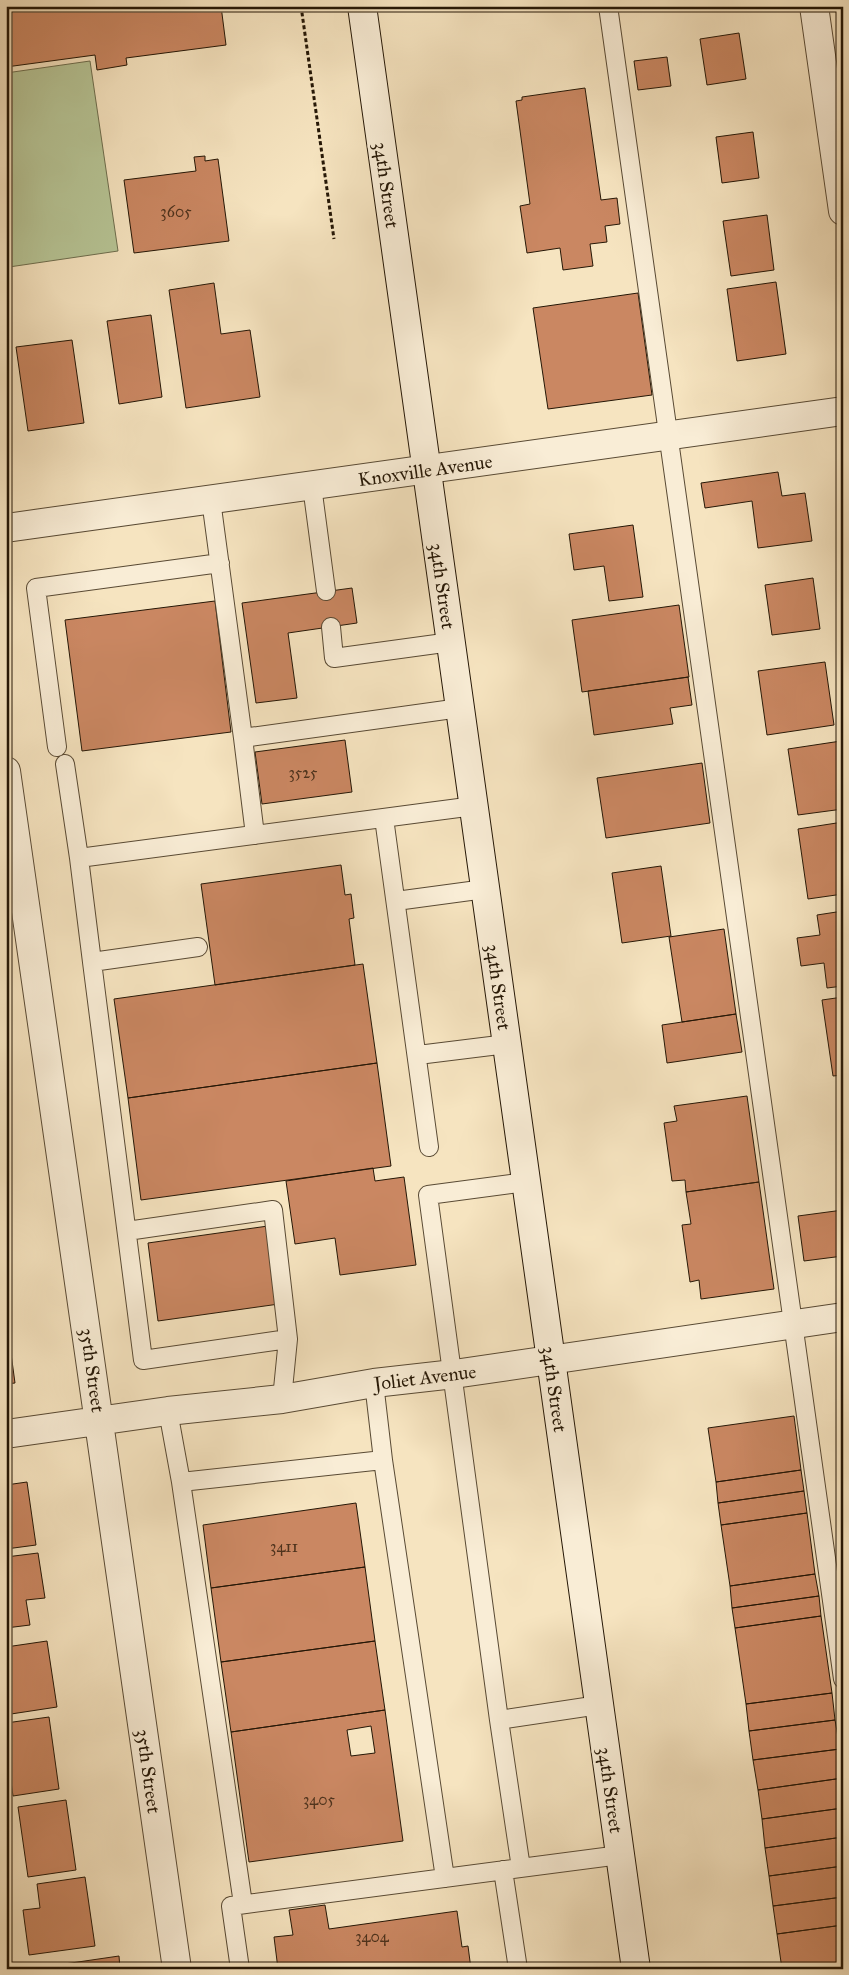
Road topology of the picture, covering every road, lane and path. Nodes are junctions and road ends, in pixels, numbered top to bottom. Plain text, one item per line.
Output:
1 (301, 6) edge
2 (362, 6) edge
3 (608, 6) edge
4 (814, 6) edge
5 (843, 211) edge
6 (334, 239) dead end
7 (843, 411) edge
8 (668, 436) junction
9 (427, 470) junction
10 (312, 486) junction
11 (211, 500) junction
12 (6, 528) edge
13 (220, 564) junction
14 (326, 591) dead end
15 (331, 627) dead end
16 (451, 642) junction
17 (460, 708) junction
18 (243, 738) junction
19 (57, 748) dead end
20 (65, 764) dead end
21 (6, 771) edge
22 (474, 806) junction
23 (384, 818) junction
24 (255, 835) junction
25 (79, 858) junction
26 (485, 889) junction
27 (396, 901) junction
28 (198, 947) dead end
29 (92, 962) junction
30 (507, 1044) junction
31 (418, 1055) junction
32 (429, 1147) dead end
33 (526, 1182) junction
34 (127, 1231) junction
35 (843, 1317) edge
36 (792, 1324) junction
37 (288, 1338) junction
38 (551, 1359) junction
39 (454, 1374) junction
40 (374, 1383) junction
41 (282, 1399) junction
42 (168, 1411) junction
43 (100, 1420) junction
44 (6, 1434) edge
45 (384, 1460) junction
46 (181, 1482) junction
47 (843, 1679) edge
48 (600, 1705) junction
49 (499, 1720) junction
50 (620, 1855) junction
51 (521, 1868) junction
52 (504, 1870) junction
53 (445, 1878) junction
54 (243, 1904) junction
55 (177, 1969) edge
56 (240, 1969) edge
57 (518, 1969) edge
58 (636, 1969) edge

1 - 6 path
2 - 9 street, 34th Street
3 - 8 lane
4 - 5 street
7 - 8 street, Knoxville Avenue
8 - 9 street, Knoxville Avenue
8 - 36 lane
9 - 10 street, Knoxville Avenue
9 - 16 street, 34th Street
10 - 11 street, Knoxville Avenue
10 - 14 lane
11 - 12 street, Knoxville Avenue
11 - 13 lane
13 - 18 lane
13 - 19 lane
15 - 16 lane
16 - 17 street, 34th Street
17 - 18 lane
17 - 22 street, 34th Street
18 - 24 lane
20 - 25 lane
21 - 43 street, 35th Street
22 - 23 lane
22 - 26 street, 34th Street
23 - 24 lane
23 - 27 lane
24 - 25 lane
25 - 29 lane
26 - 27 lane
26 - 30 street, 34th Street
27 - 31 lane
28 - 29 lane
29 - 34 lane
30 - 31 lane
30 - 33 street, 34th Street
31 - 32 lane
33 - 38 street, 34th Street
33 - 39 lane
34 - 37 lane
34 - 37 lane
35 - 36 street, Joliet Avenue
36 - 38 street, Joliet Avenue
36 - 47 lane
37 - 41 lane
38 - 39 street, Joliet Avenue
38 - 48 street, 34th Street
39 - 40 street, Joliet Avenue
39 - 49 lane
40 - 41 street, Joliet Avenue
40 - 45 lane
41 - 42 street, Joliet Avenue
42 - 43 street, Joliet Avenue
42 - 46 lane
43 - 44 street, Joliet Avenue
43 - 55 street, 35th Street
45 - 46 lane
45 - 53 lane
46 - 54 lane
48 - 49 lane
48 - 50 street, 34th Street
49 - 51 lane
50 - 51 lane
50 - 58 street, 34th Street
51 - 52 lane
52 - 53 lane
52 - 57 lane
53 - 54 lane
54 - 56 lane

